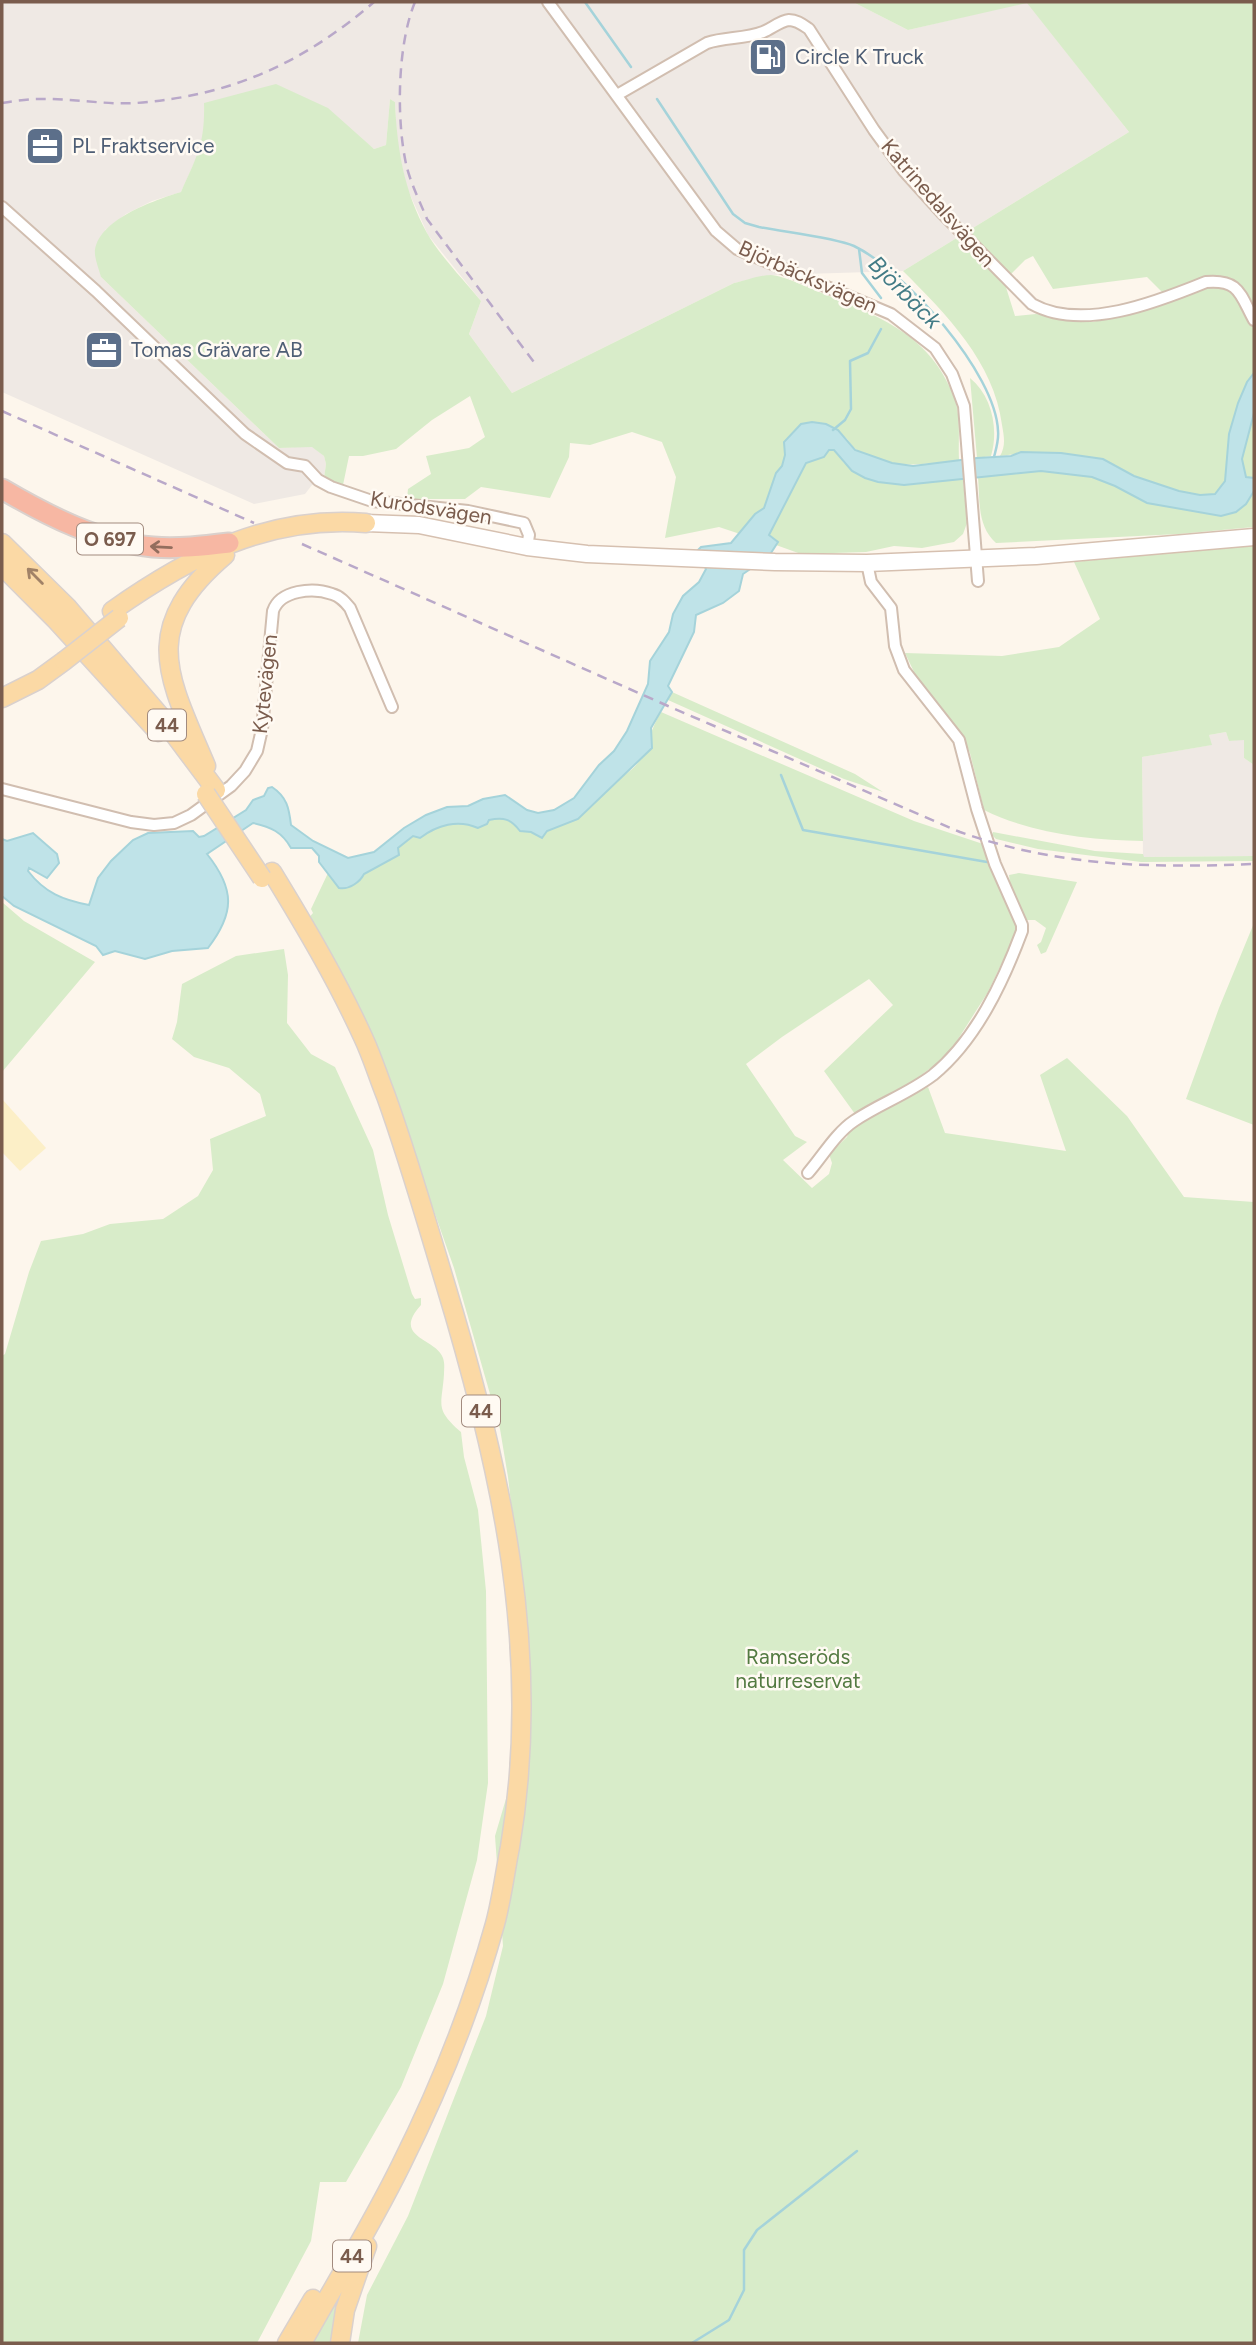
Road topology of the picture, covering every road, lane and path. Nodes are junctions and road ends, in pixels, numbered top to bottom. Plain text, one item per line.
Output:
1 (548, 2) edge
2 (617, 95) junction
3 (2, 207) edge
4 (1254, 320) edge
5 (2, 489) edge
6 (366, 523) joint
7 (1254, 537) edge
8 (2, 543) edge
9 (527, 547) junction
10 (227, 549) junction
11 (976, 559) junction
12 (867, 563) junction
13 (2, 566) edge
14 (2, 580) edge
15 (978, 581) dead end
16 (55, 619) junction
17 (61, 658) junction
18 (2, 687) edge
19 (2, 698) edge
20 (392, 707) dead end
21 (2, 789) edge
22 (211, 792) junction
23 (267, 875) junction
24 (808, 1173) dead end
25 (400, 2167) junction
26 (287, 2343) edge
27 (302, 2343) edge
28 (340, 2343) edge

1 - 2 street, Björbäcksvägen
2 - 4 street, Katrinedalsvägen
2 - 11 street, Björbäcksvägen
3 - 9 street, Kurödsvägen
10 -> 5 highway, O 697
6 - 9 street, O 697
6 - 10 main road, O 697
7 - 11 street, O 697
22 -> 8 main road, 44
9 - 12 street, O 697
10 - 17 main road, O 697, bridge
10 - 22 main road
11 - 12 street, O 697
11 - 15 street, Björbäcksvägen
12 - 24 street
13 - 16 main road, 44
14 - 16 main road
16 - 22 main road, 44
17 - 18 main road
17 - 19 main road, O 697
20 - 21 street, Kytevägen
22 - 23 main road, 44
23 - 25 main road, 44
23 - 26 main road, 44
25 - 27 main road, 44
25 - 28 main road, 44

